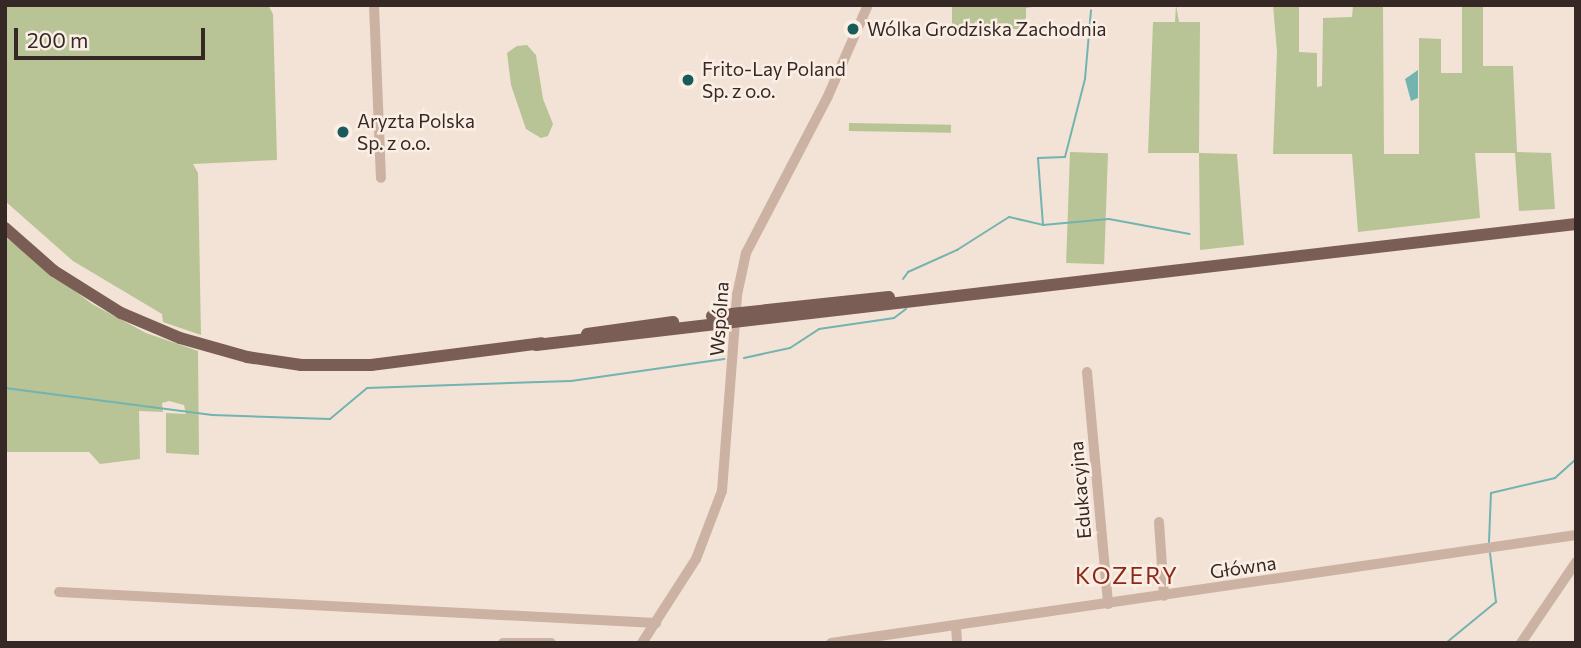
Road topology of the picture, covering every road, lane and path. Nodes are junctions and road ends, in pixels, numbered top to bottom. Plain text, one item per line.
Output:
1 (374, 5) edge
2 (868, 5) edge
3 (381, 178) dead end
4 (1576, 224) edge
5 (5, 228) edge
6 (736, 318) junction
7 (1087, 372) dead end
8 (1159, 522) dead end
9 (1576, 535) edge
10 (1576, 562) edge
11 (59, 592) dead end
12 (1164, 596) junction
13 (1108, 604) junction
14 (656, 623) junction
15 (956, 627) junction
16 (503, 643) edge
17 (551, 643) edge
18 (642, 643) edge
19 (831, 643) edge
20 (957, 643) edge
21 (1521, 643) edge

1 - 3 street
2 - 6 street, Wspólna
4 - 6 main road
5 - 6 main road
6 - 14 street, Wspólna
7 - 13 street, Edukacyjna
8 - 12 street
9 - 12 street, Główna
10 - 21 street
11 - 14 street
12 - 13 street, Główna
13 - 15 street, Główna
14 - 18 street, Wspólna
15 - 19 street, Główna
15 - 20 street
16 - 17 street

